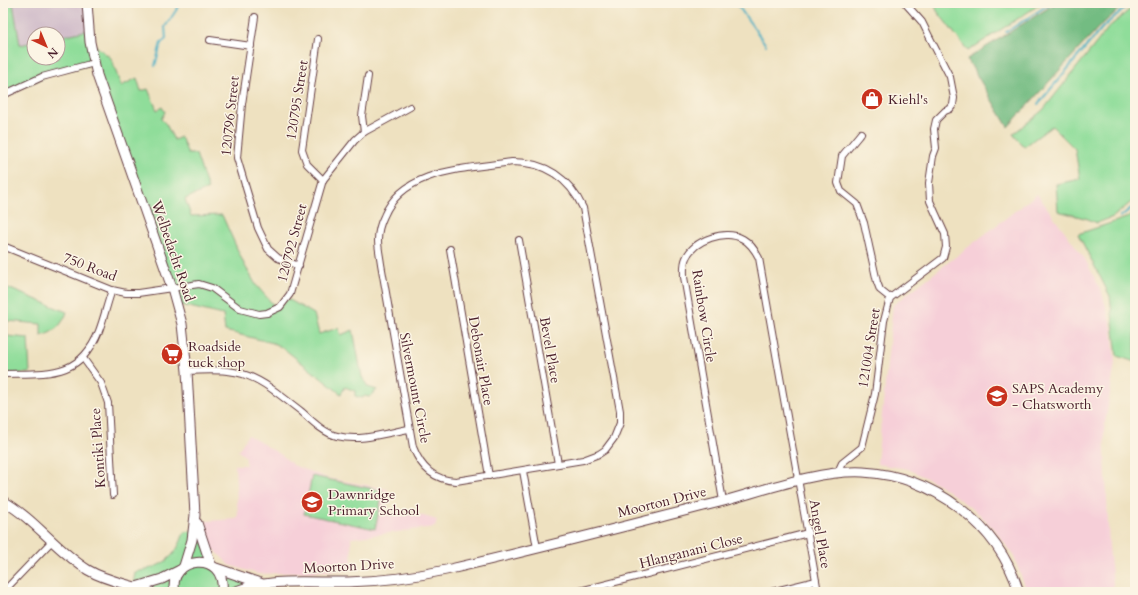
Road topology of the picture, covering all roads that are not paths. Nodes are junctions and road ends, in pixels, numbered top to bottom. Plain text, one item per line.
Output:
1 (87, 3) edge
2 (905, 3) edge
3 (255, 17) dead end
4 (318, 39) dead end
5 (210, 40) dead end
6 (251, 46) junction
7 (94, 63) junction
8 (368, 76) dead end
9 (3, 94) edge
10 (410, 107) dead end
11 (364, 132) junction
12 (861, 133) dead end
13 (323, 180) junction
14 (519, 240) dead end
15 (3, 246) edge
16 (450, 250) dead end
17 (298, 266) junction
18 (172, 288) junction
19 (112, 290) junction
20 (890, 298) junction
21 (83, 358) junction
22 (187, 371) junction
23 (3, 374) edge
24 (409, 429) junction
25 (558, 464) junction
26 (523, 471) junction
27 (837, 474) junction
28 (489, 476) junction
29 (798, 481) junction
30 (113, 495) dead end
31 (3, 501) edge
32 (723, 501) junction
33 (195, 515) junction
34 (808, 533) junction
35 (52, 541) junction
36 (537, 548) junction
37 (213, 566) junction
38 (182, 568) junction
39 (816, 581) junction
40 (262, 584) junction
41 (136, 587) junction
42 (580, 591) edge
43 (3, 592) edge
44 (152, 592) edge
45 (175, 592) edge
46 (222, 592) edge
47 (234, 592) edge
48 (771, 592) edge
49 (818, 592) edge
50 (1019, 592) edge

1 - 7 street, Welbedacht Road
2 - 20 street, 121004 Street
3 - 6 street, 120796 Street
4 - 13 street, 120795 Street
5 - 6 street
6 - 17 street, 120796 Street
7 - 9 street
7 - 18 street, Welbedacht Road
8 - 11 street
10 - 11 street, 120792 Street
11 - 13 street, 120792 Street
12 - 20 street
13 - 17 street, 120792 Street
14 - 25 street, Bevel Place
15 - 19 street, 750 Road
16 - 28 street, Debonair Place
17 - 18 street, 120792 Street
18 - 19 street, 750 Road
18 - 22 street, Welbedacht Road
19 - 21 street
20 - 27 street, 121004 Street
21 - 23 street
21 - 30 street, Kontiki Place
22 - 24 street
22 - 33 street, Welbedacht Road
24 - 25 street, Silvermount Circle
24 - 28 street, Silvermount Circle
25 - 26 street, Silvermount Circle
26 - 28 street, Silvermount Circle
26 - 36 street
27 - 29 street, Moorton Drive
27 - 50 street, Moorton Drive
29 - 32 street, Moorton Drive
29 - 32 street, Rainbow Circle
29 - 34 street, Angel Place
31 - 35 street
32 - 36 street, Moorton Drive
33 - 37 street, Welbedacht Road
33 - 38 street, Welbedacht Road
34 - 39 street, Angel Place
34 - 42 street, Hlanganani Close
35 - 41 street
35 - 43 street
36 - 40 street, Moorton Drive
37 - 38 street, Moorton Drive
37 - 40 street, Moorton Drive
37 - 46 street, Welbedacht Road
38 - 41 street
38 - 45 street, Welbedacht Road
39 - 48 street
39 - 49 street, Angel Place
40 - 47 street, Moorton Drive
41 - 44 street

